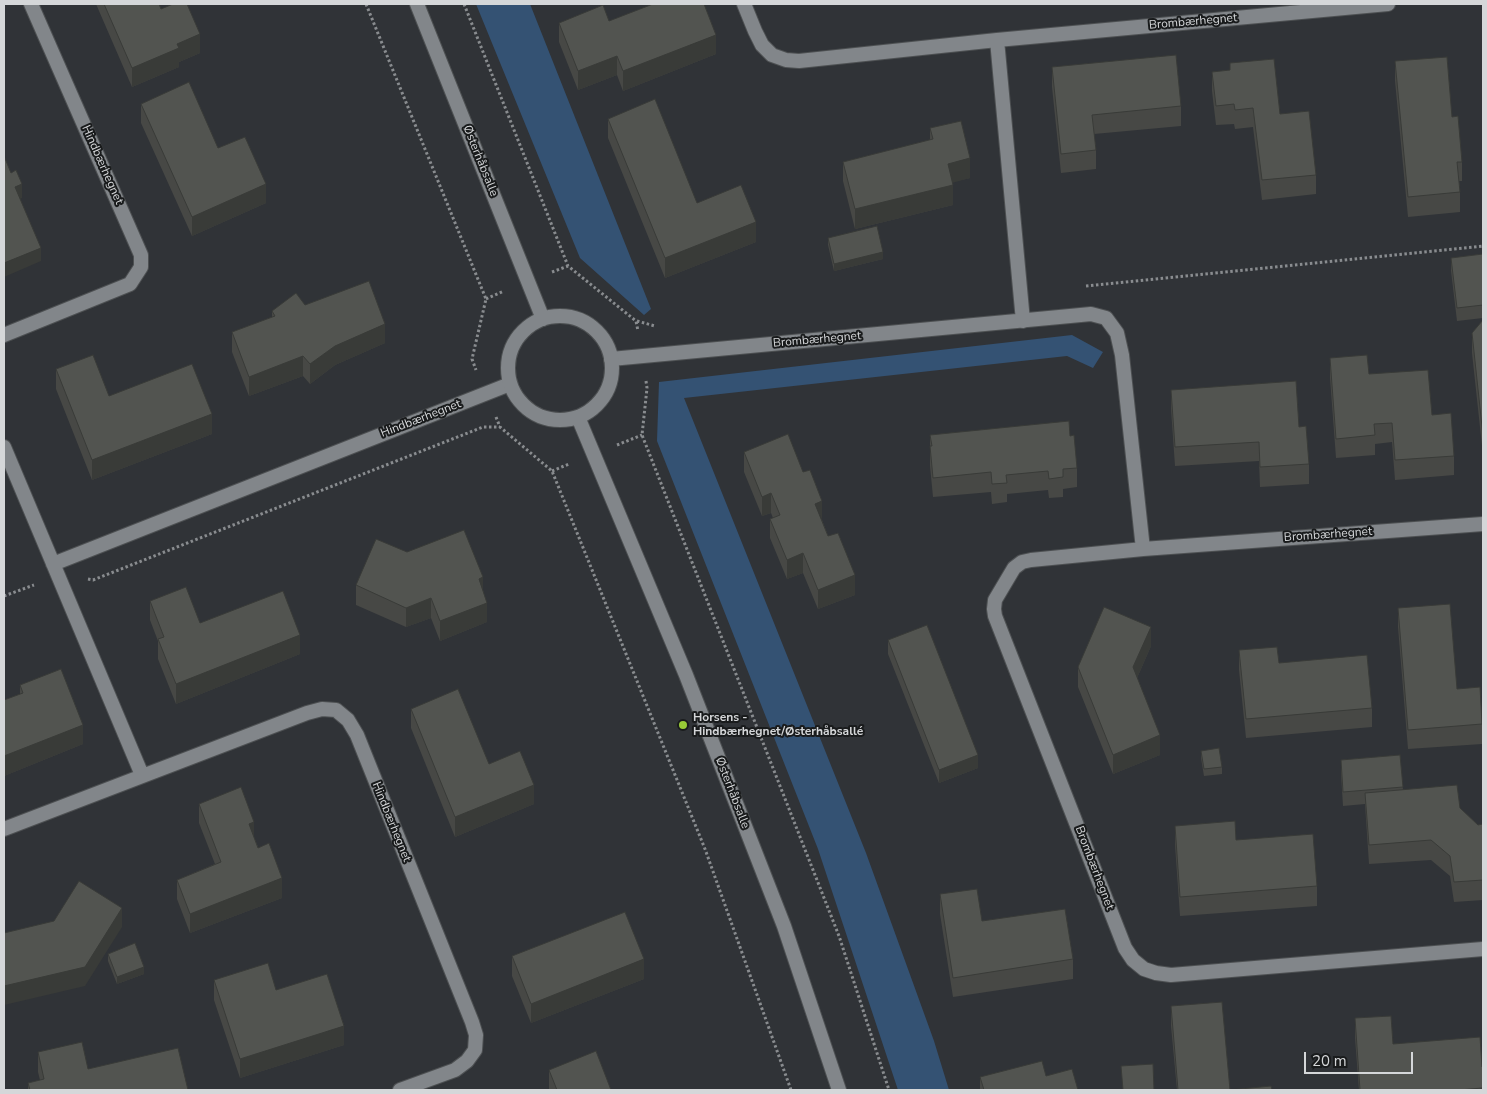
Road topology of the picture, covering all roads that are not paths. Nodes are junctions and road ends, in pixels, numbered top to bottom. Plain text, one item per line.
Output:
1 (31, 4) edge
2 (417, 4) edge
3 (744, 4) edge
4 (1388, 4) edge
5 (997, 40) junction
6 (543, 319) junction
7 (1023, 321) junction
8 (4, 335) edge
9 (611, 359) junction
10 (510, 384) junction
11 (578, 417) junction
12 (4, 446) edge
13 (1483, 524) edge
14 (1143, 549) junction
15 (55, 570) junction
16 (142, 775) junction
17 (4, 829) edge
18 (1483, 949) edge
19 (400, 1090) edge
20 (839, 1090) edge

1 - 8 street, Hindbærhegnet
2 - 6 street, Østerhåbsalle
3 - 5 street, Brombærhegnet
4 - 5 street, Brombærhegnet
5 - 7 street
6 - 9 street
6 - 10 street
7 - 9 street, Brombærhegnet
7 - 14 street, Brombærhegnet
9 - 11 street
10 - 11 street
10 - 15 street, Hindbærhegnet
11 - 20 street, Østerhåbsalle
12 - 15 street
13 - 14 street, Brombærhegnet
14 - 18 street, Brombærhegnet
15 - 16 street
16 - 17 street, Hindbærhegnet
16 - 19 street, Hindbærhegnet

